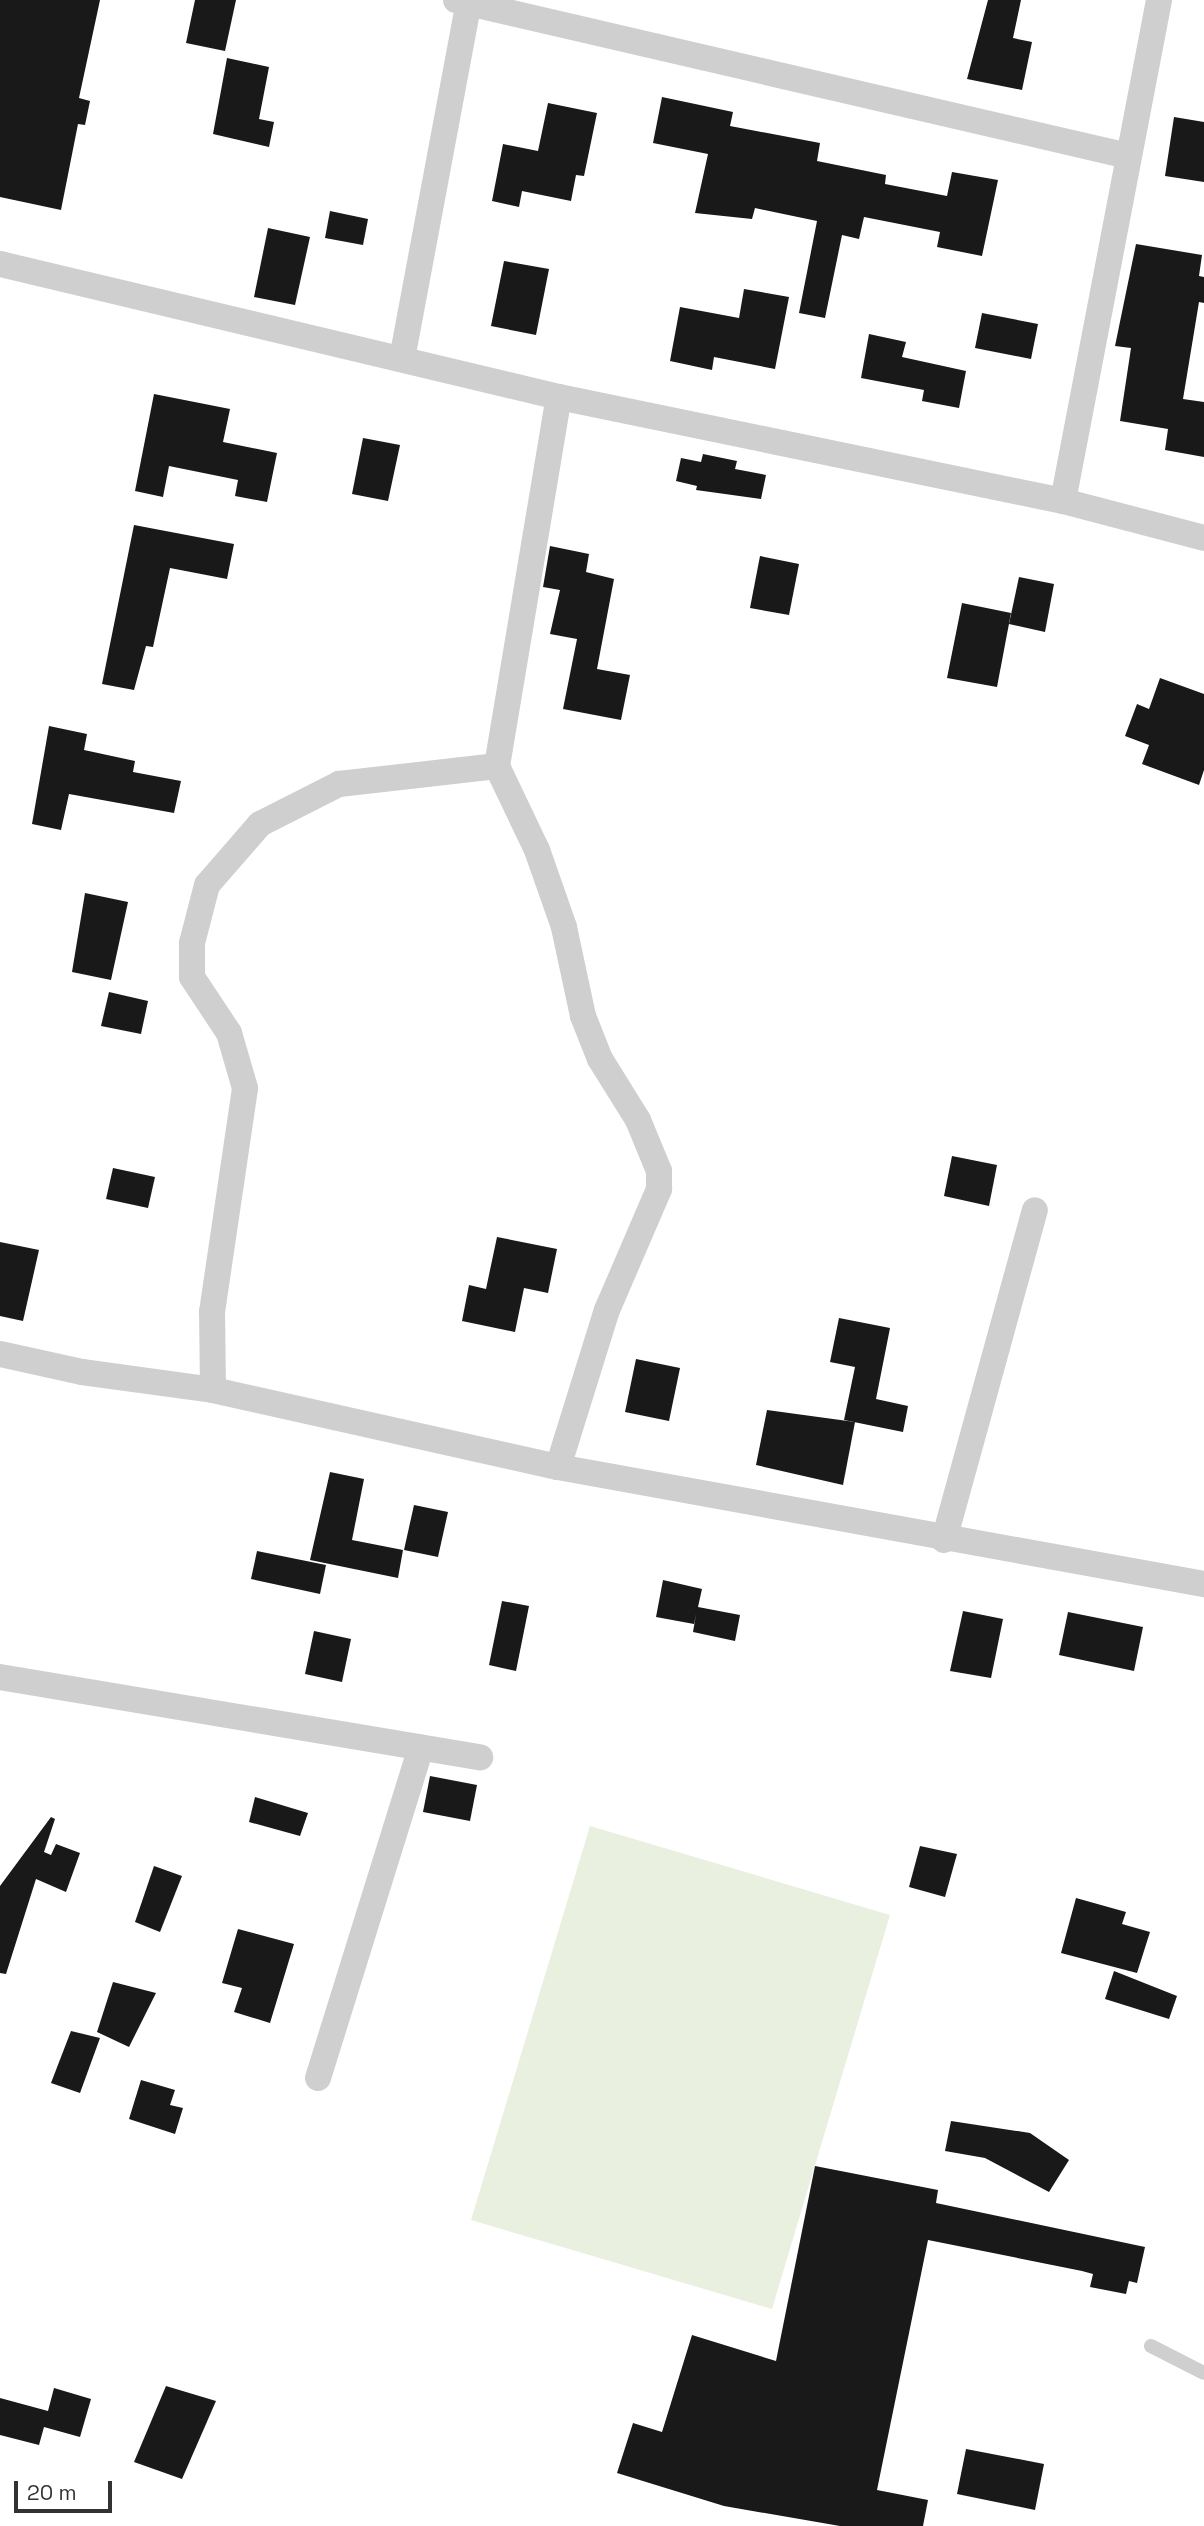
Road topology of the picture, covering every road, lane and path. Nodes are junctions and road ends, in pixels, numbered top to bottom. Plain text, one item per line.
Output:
1 (1158, 0) edge
2 (464, 1) edge
3 (1128, 156) junction
4 (0, 264) edge
5 (401, 359) junction
6 (559, 397) junction
7 (1063, 501) junction
8 (1204, 538) edge
9 (497, 766) junction
10 (1035, 1210) dead end
11 (0, 1354) edge
12 (213, 1390) junction
13 (558, 1467) junction
14 (944, 1540) junction
15 (1204, 1584) edge
16 (0, 1677) edge
17 (421, 1748) junction
18 (480, 1757) dead end
19 (318, 2078) dead end
20 (1152, 2346) dead end
21 (1204, 2373) edge

1 - 3 street
2 - 3 street
2 - 5 street
3 - 7 street
4 - 5 street
5 - 6 street
6 - 7 street
6 - 9 street
7 - 8 street
9 - 12 street
9 - 13 street
10 - 14 street
11 - 12 street
12 - 13 street
13 - 14 street
14 - 15 street
16 - 17 street
17 - 18 street
17 - 19 street
20 - 21 lane

